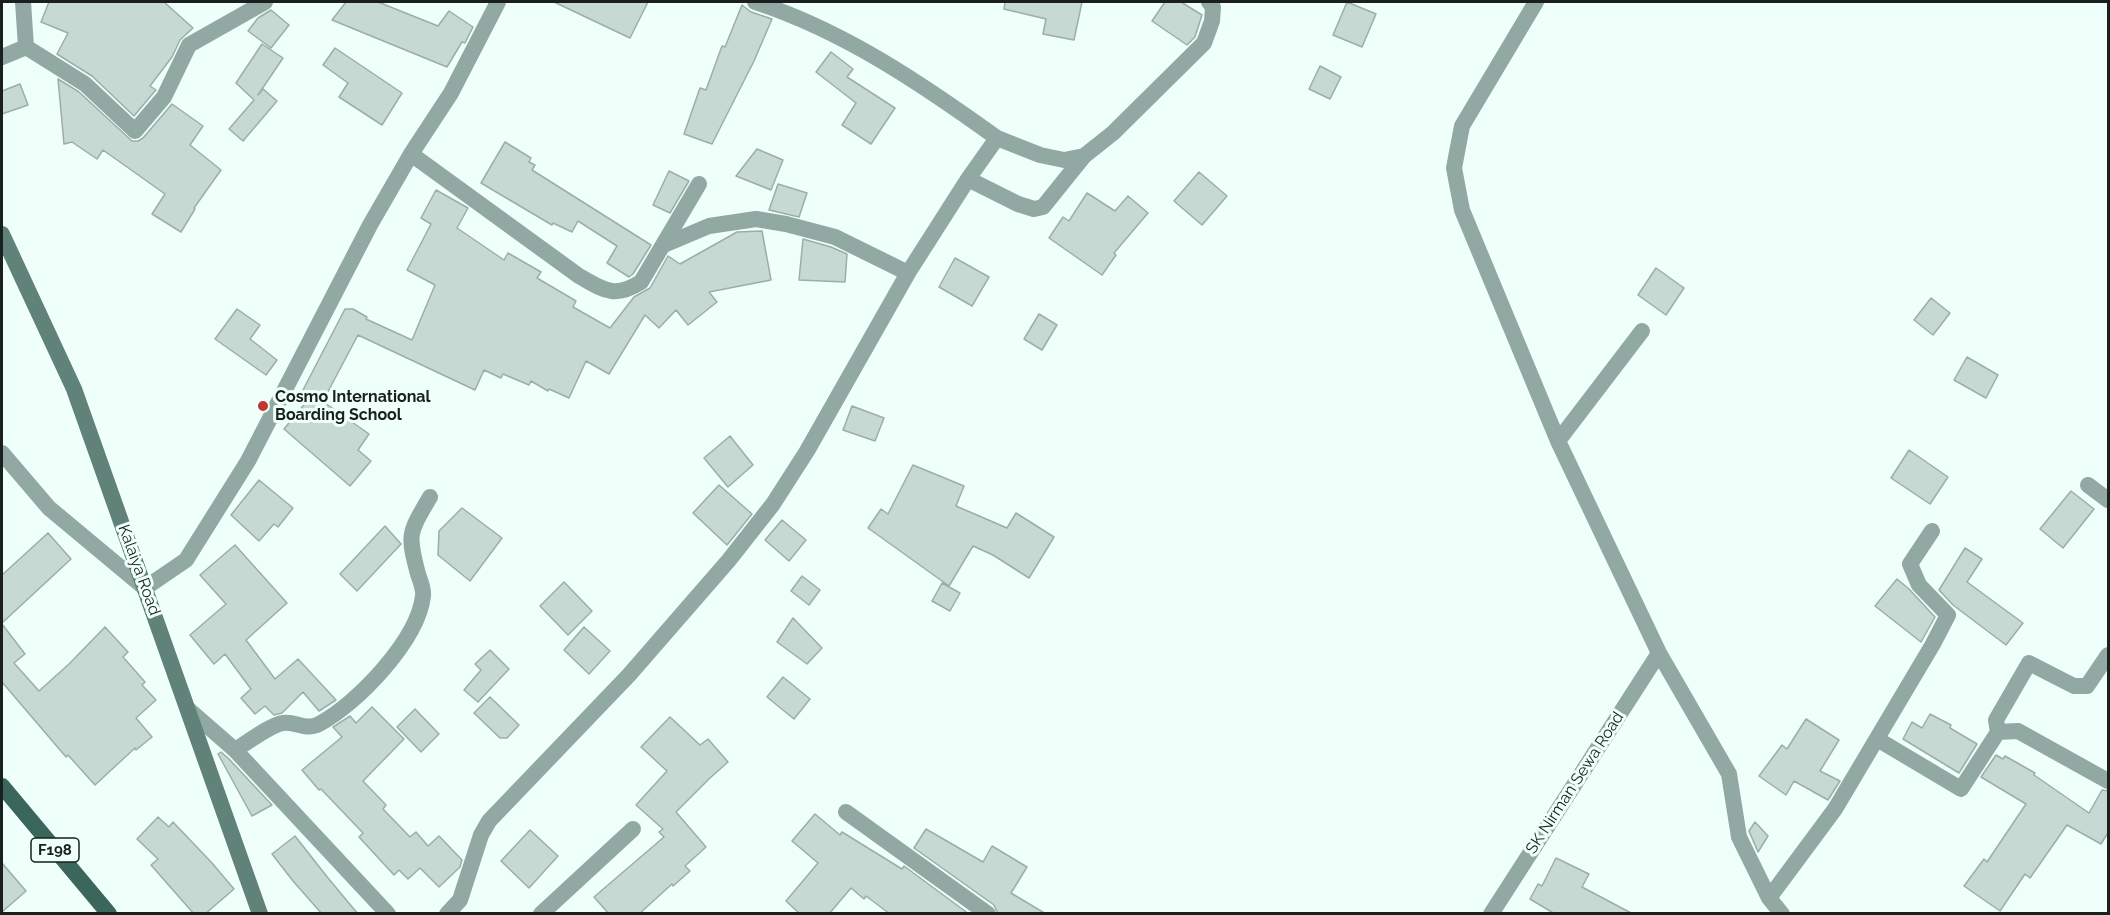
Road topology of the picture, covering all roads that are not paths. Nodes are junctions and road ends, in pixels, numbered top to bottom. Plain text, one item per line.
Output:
1 (23, 2) edge
2 (265, 2) edge
3 (498, 2) edge
4 (1209, 2) edge
5 (1536, 2) edge
6 (764, 3) edge
7 (26, 47) junction
8 (2, 57) edge
9 (997, 138) junction
10 (411, 154) junction
11 (1084, 156) junction
12 (968, 179) junction
13 (699, 184) dead end
14 (2, 234) edge
15 (664, 244) junction
16 (908, 273) junction
17 (1642, 331) dead end
18 (1558, 441) junction
19 (2, 453) edge
20 (2088, 485) dead end
21 (430, 497) dead end
22 (2109, 500) edge
23 (1932, 531) dead end
24 (145, 588) junction
25 (1659, 653) junction
26 (2109, 655) edge
27 (188, 709) junction
28 (1998, 732) junction
29 (1877, 739) junction
30 (235, 750) junction
31 (2109, 782) edge
32 (2, 786) edge
33 (846, 812) dead end
34 (633, 829) dead end
35 (1770, 898) junction
36 (109, 914) edge
37 (260, 914) edge
38 (388, 914) edge
39 (447, 914) edge
40 (542, 914) edge
41 (988, 914) edge
42 (1491, 914) edge
43 (1782, 914) edge

1 - 7 street
2 - 7 street
3 - 10 street
4 - 11 street
5 - 18 street
6 - 9 street
7 - 8 street
9 - 11 street
9 - 12 street
10 - 15 street
10 - 24 street
11 - 12 street
12 - 16 street
13 - 15 street
14 - 24 main road, Kalaiya Road
15 - 16 street
16 - 39 street
17 - 18 street
18 - 25 street
19 - 24 street
20 - 22 street
21 - 30 street
23 - 29 street
24 - 27 main road, Kalaiya Road
25 - 35 street
25 - 42 street, SK Nirman Sewa Road
26 - 28 street
27 - 30 street
27 - 37 main road, Kalaiya Road
28 - 29 street
28 - 31 street
29 - 35 street
30 - 38 street
32 - 36 main road, F198
33 - 41 street
34 - 40 street
35 - 43 street

